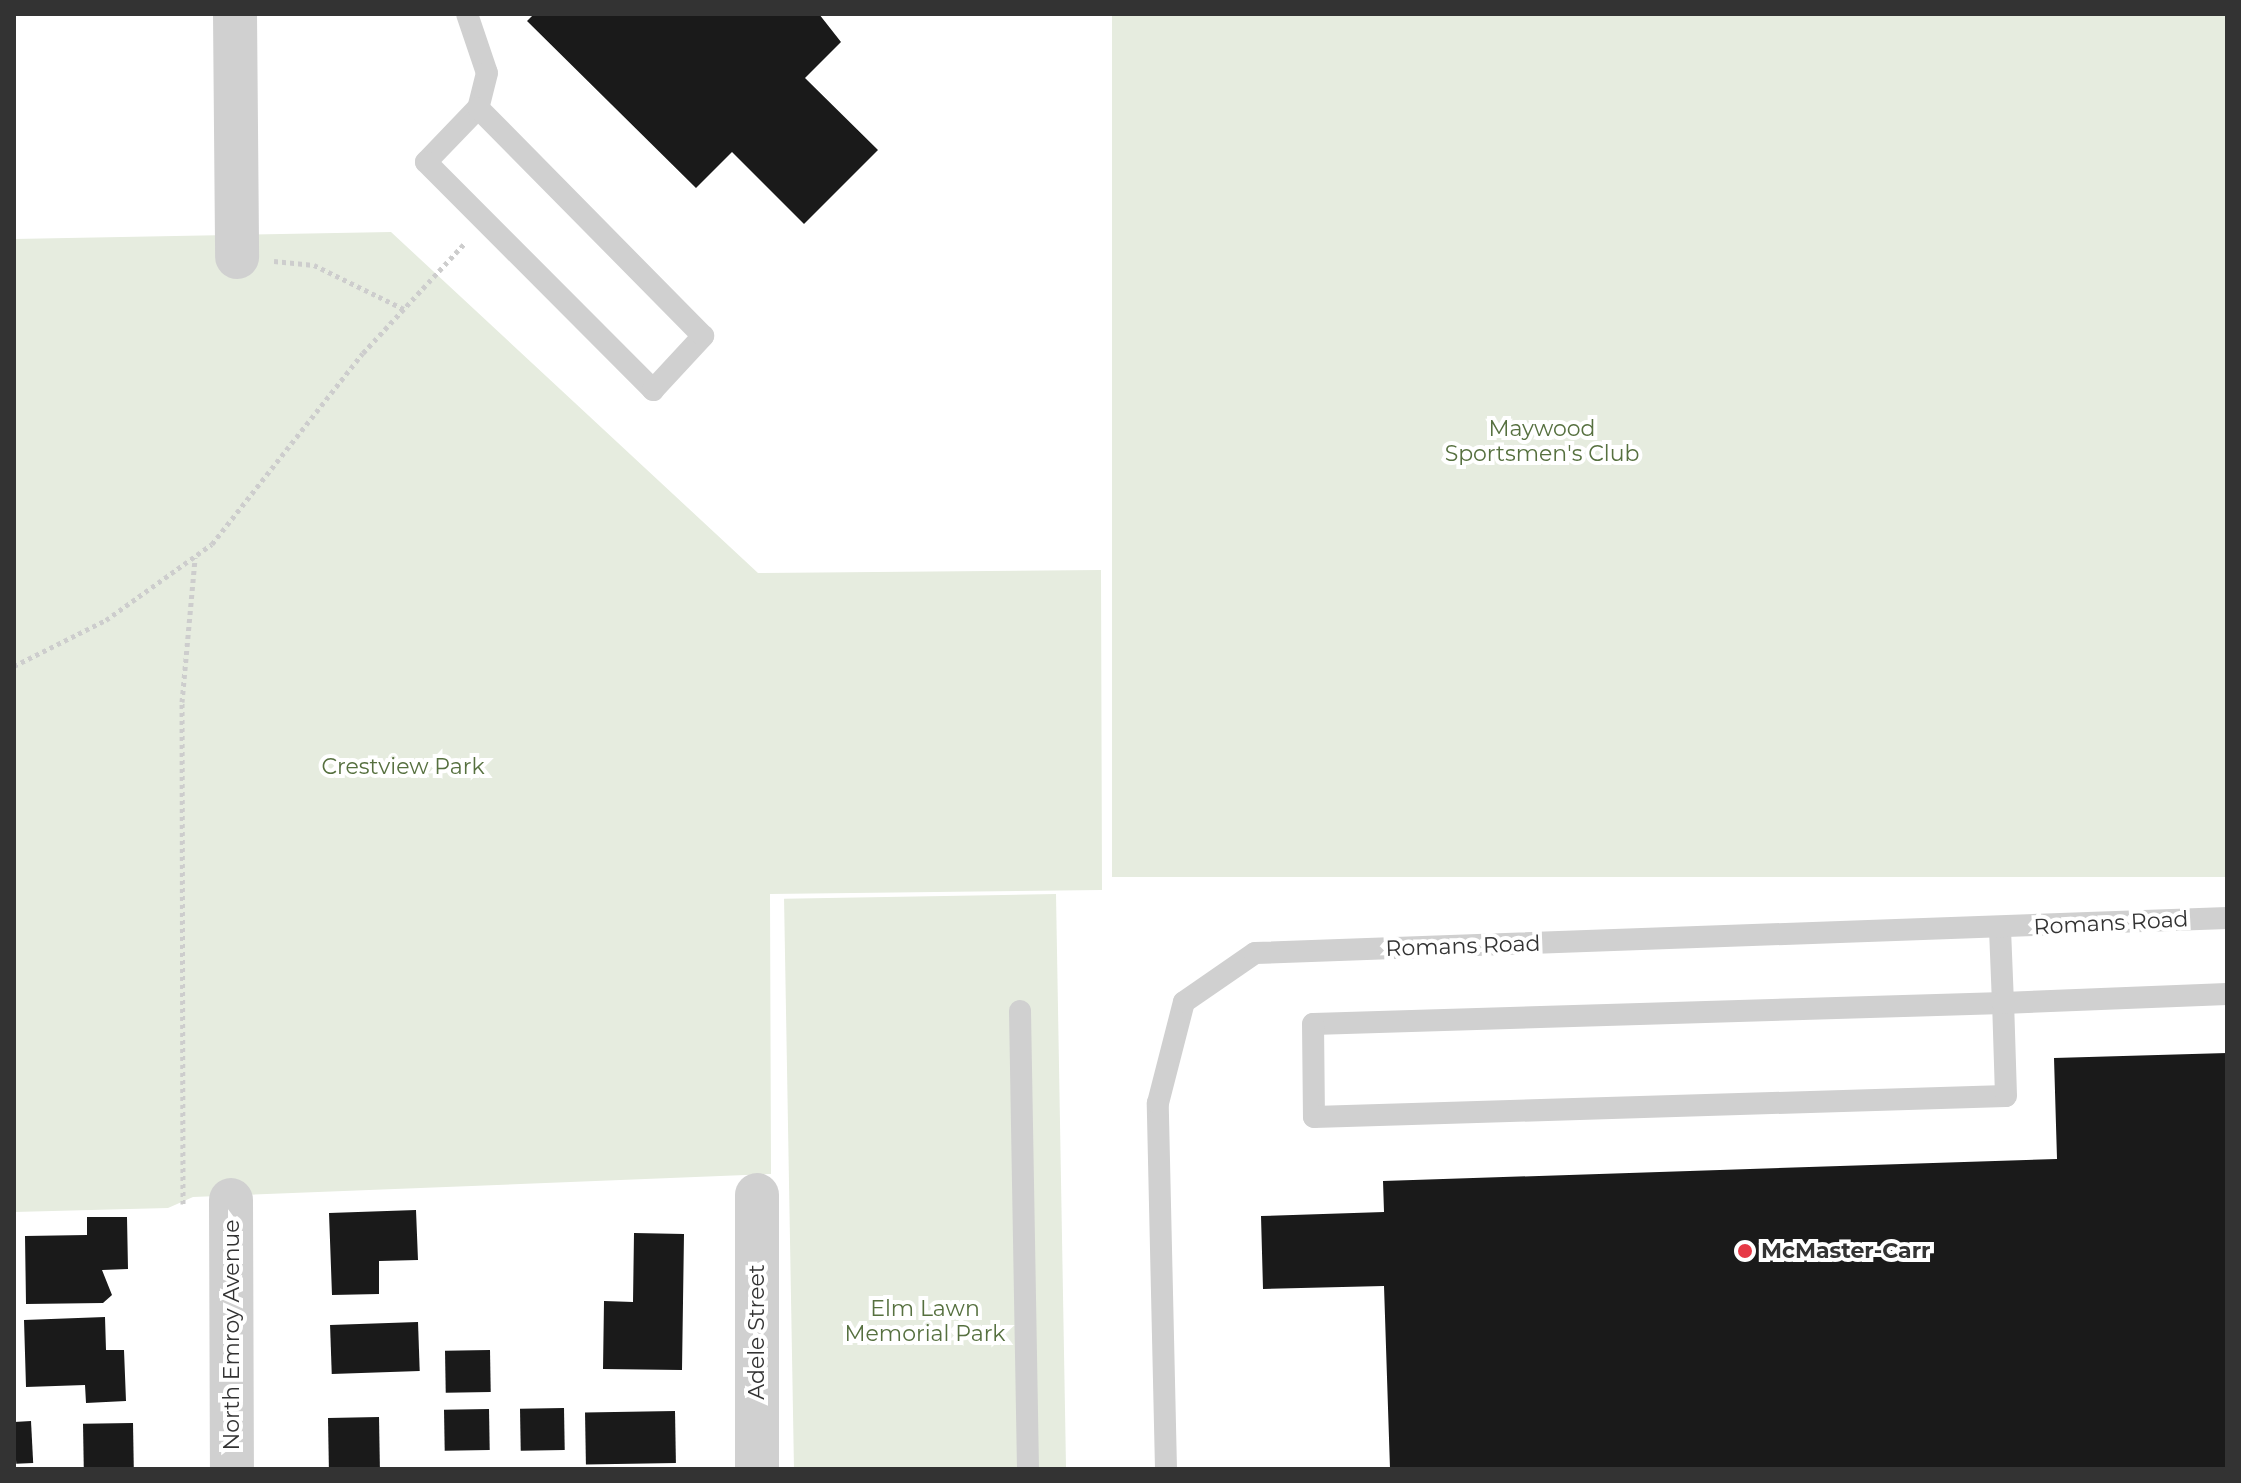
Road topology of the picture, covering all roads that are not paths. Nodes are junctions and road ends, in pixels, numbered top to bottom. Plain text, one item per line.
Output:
1 (235, 14) edge
2 (467, 14) edge
3 (478, 108) junction
4 (237, 257) road end
5 (2227, 918) edge
6 (2000, 929) junction
7 (2227, 994) edge
8 (2003, 1003) junction
9 (1020, 1011) dead end
10 (757, 1195) dead end
11 (231, 1200) dead end
12 (232, 1469) edge
13 (757, 1469) edge
14 (1028, 1469) edge
15 (1166, 1469) edge

1 - 4 street
2 - 3 lane
3 - 3 lane
5 - 6 lane, Romans Road
6 - 8 lane
6 - 15 lane, Romans Road
7 - 8 lane
8 - 8 lane
9 - 14 lane
10 - 13 street, Adele Street
11 - 12 street, North Emroy Avenue

